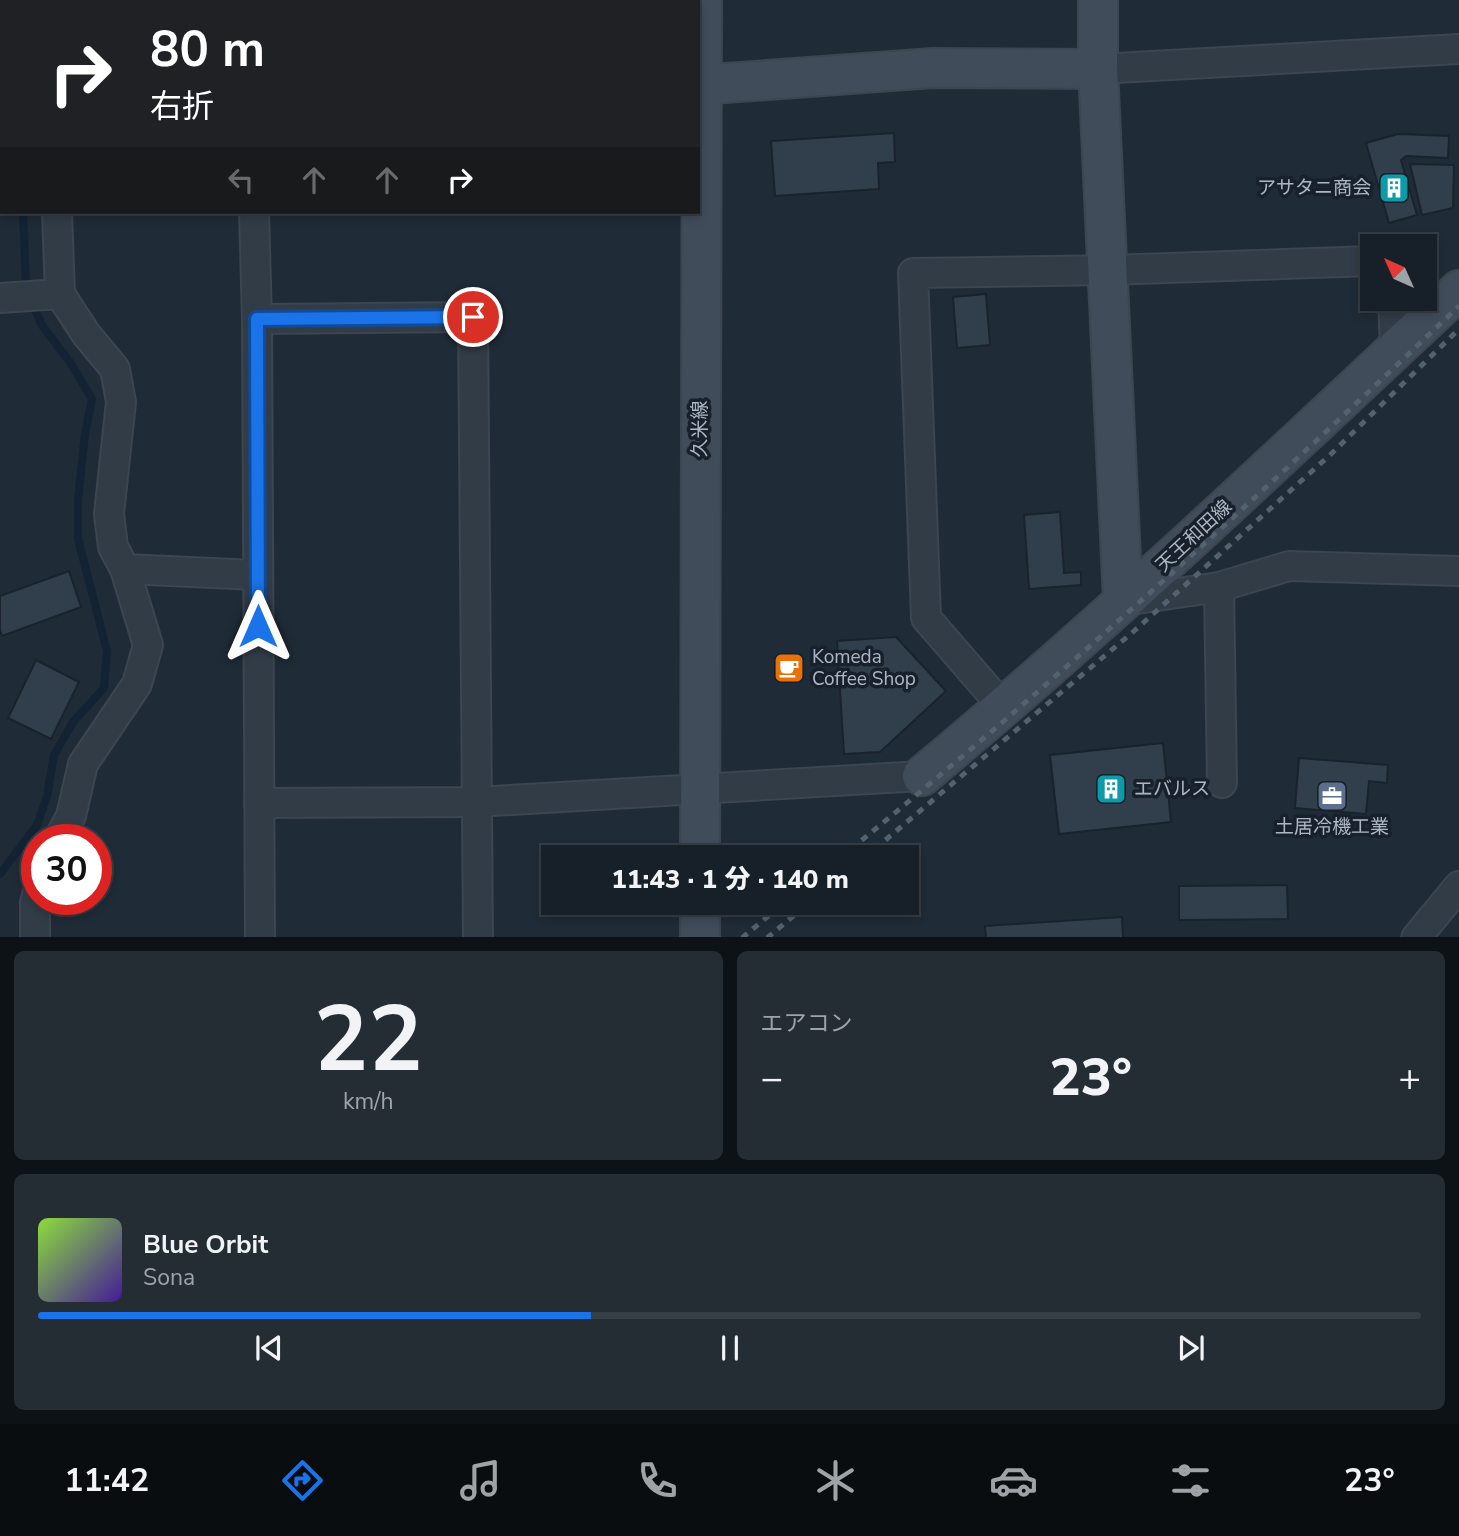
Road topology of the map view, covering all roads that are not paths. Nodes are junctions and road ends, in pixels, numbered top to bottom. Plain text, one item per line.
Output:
1 (702, 0) edge
2 (1098, 0) edge
3 (1459, 49) edge
4 (1098, 69) junction
5 (700, 85) edge
6 (57, 214) edge
7 (254, 214) edge
8 (700, 214) edge
9 (1360, 261) edge
10 (1109, 270) junction
11 (1459, 290) edge
12 (60, 294) junction
13 (0, 298) edge
14 (1394, 312) edge
15 (257, 319) junction
16 (1395, 350) junction
17 (125, 569) junction
18 (1459, 571) edge
19 (257, 575) junction
20 (1219, 587) junction
21 (1123, 601) junction
22 (1004, 708) junction
23 (922, 776) joint
24 (1222, 783) dead end
25 (699, 790) junction
26 (476, 802) junction
27 (259, 803) junction
28 (67, 824) edge
29 (699, 845) edge
30 (1459, 886) edge
31 (35, 915) edge
32 (700, 915) edge
33 (36, 937) edge
34 (260, 937) edge
35 (478, 937) edge
36 (700, 937) edge
37 (1416, 937) edge

1 - 5 street, 久米線
2 - 4 street
3 - 4 street
4 - 5 street
4 - 10 street
6 - 12 street
7 - 15 street
8 - 25 street, 久米線
9 - 10 street
10 - 21 street
10 - 22 street
11 - 16 street, 天王和田線
12 - 13 street
12 - 17 street
14 - 16 street
15 - 19 street
15 - 26 street
16 - 21 street, 天王和田線
17 - 19 street
17 - 28 street
18 - 20 street
19 - 27 street
20 - 21 street
20 - 24 street
21 - 22 street, 天王和田線
22 - 23 street, 天王和田線
23 - 25 street
25 - 26 street
25 - 29 street, 久米線
26 - 27 street
26 - 35 street
27 - 34 street
30 - 37 street
31 - 33 street
32 - 36 street

